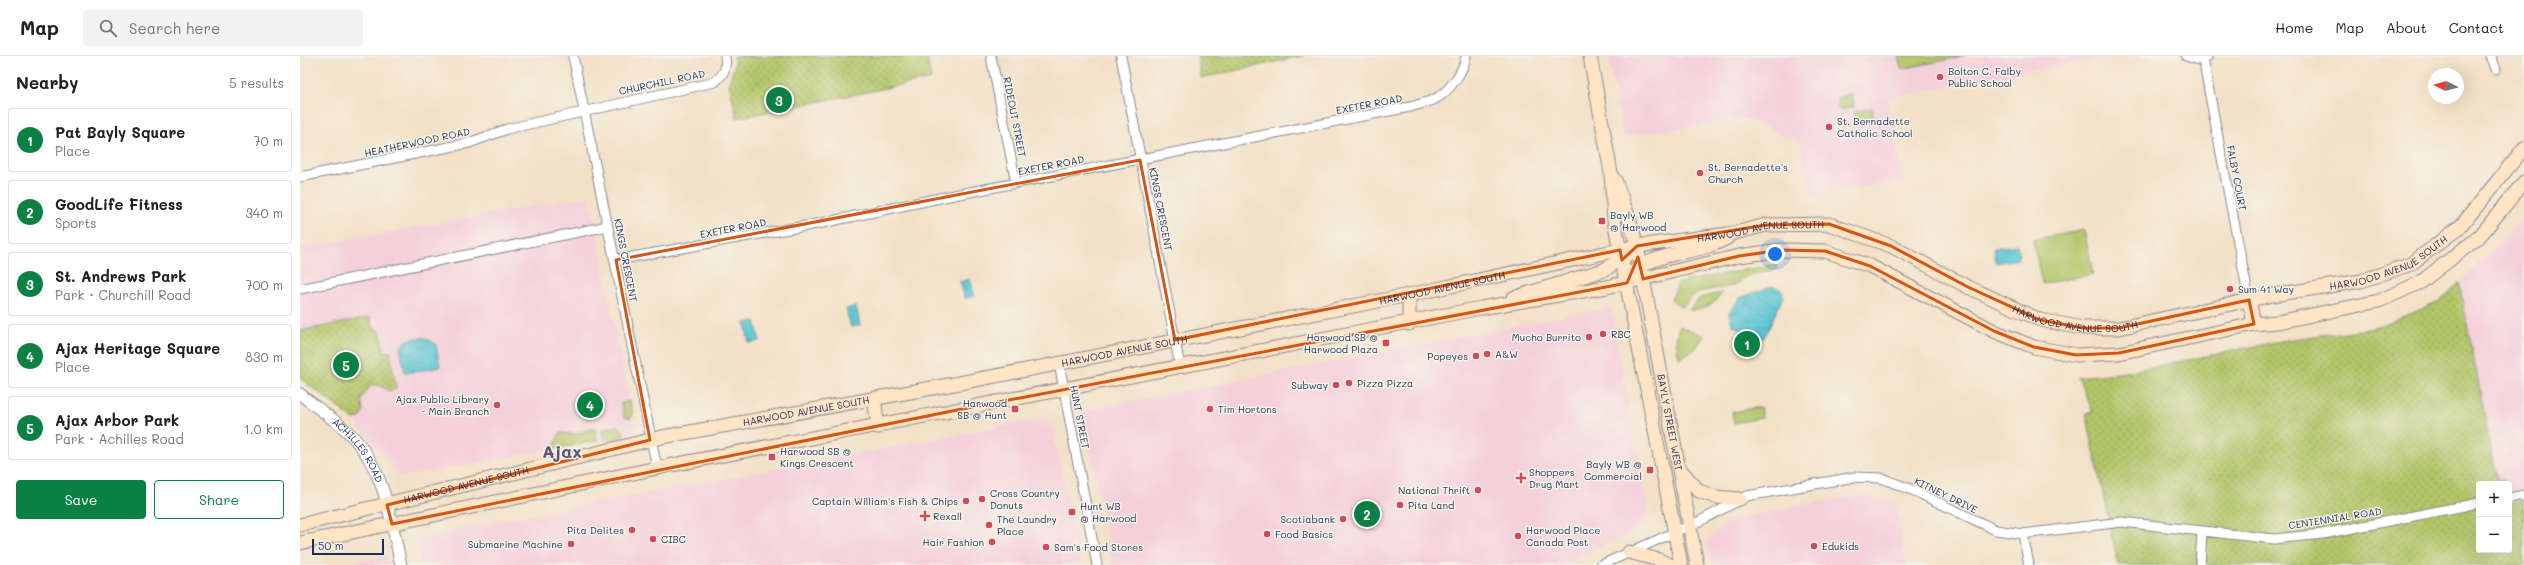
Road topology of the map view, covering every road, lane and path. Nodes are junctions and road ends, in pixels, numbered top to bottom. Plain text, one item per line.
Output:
1 (573, 56) edge
2 (724, 56) edge
3 (991, 56) edge
4 (1121, 56) edge
5 (1466, 56) edge
6 (1590, 56) edge
7 (2186, 56) edge
8 (2490, 56) edge
9 (2206, 58) edge
10 (2496, 69) dead end
11 (584, 112) junction
12 (2524, 148) edge
13 (1140, 160) junction
14 (1611, 173) junction
15 (300, 177) edge
16 (2524, 182) edge
17 (1016, 183) junction
18 (608, 226) junction
19 (1735, 233) junction
20 (1637, 246) junction
21 (1621, 255) junction
22 (616, 260) junction
23 (1641, 272) junction
24 (1627, 283) junction
25 (300, 289) edge
26 (1409, 295) junction
27 (2249, 300) junction
28 (1481, 308) junction
29 (1409, 324) junction
30 (2254, 324) junction
31 (1175, 340) junction
32 (1059, 363) junction
33 (1180, 367) junction
34 (1063, 390) junction
35 (300, 394) edge
36 (874, 398) junction
37 (878, 427) junction
38 (651, 440) junction
39 (1678, 467) junction
40 (657, 468) junction
41 (2524, 495) edge
42 (2512, 497) edge
43 (1740, 499) junction
44 (2476, 504) edge
45 (387, 505) junction
46 (392, 524) junction
47 (300, 525) edge
48 (1688, 526) junction
49 (1676, 532) junction
50 (2202, 532) junction
51 (2023, 534) junction
52 (300, 543) edge
53 (1629, 552) junction
54 (401, 565) edge
55 (1097, 565) edge
56 (1601, 565) edge
57 (1670, 565) edge
58 (1681, 565) edge
59 (1697, 565) edge
60 (2029, 565) edge
61 (2200, 565) edge

1 - 11 street, KINGS CRESCENT
2 - 11 street, CHURCHILL ROAD
3 - 17 street, RIDEOUT STREET
4 - 13 street, KINGS CRESCENT
5 - 13 street, EXETER ROAD
6 - 14 main road
7 - 9 street, FALBY COURT
8 - 10 street
9 - 27 street, FALBY COURT
11 - 15 street, HEATHERWOOD ROAD
11 - 18 street, KINGS CRESCENT
12 - 27 main road, HARWOOD AVENUE SOUTH
13 - 17 street, EXETER ROAD
13 - 31 street, KINGS CRESCENT
14 - 20 main road, BAYLY STREET WEST
14 - 21 main road, BAYLY STREET WEST
16 - 30 main road
17 - 22 street, EXETER ROAD
18 - 22 street, KINGS CRESCENT
18 - 25 street
19 - 20 main road, HARWOOD AVENUE SOUTH
19 - 23 main road
19 - 27 main road, HARWOOD AVENUE SOUTH
20 - 21 main road, HARWOOD AVENUE SOUTH
20 - 23 main road, BAYLY STREET WEST
21 - 24 main road, BAYLY STREET WEST
21 - 26 main road, HARWOOD AVENUE SOUTH
21 - 28 main road
22 - 38 street, KINGS CRESCENT
23 - 24 main road
23 - 30 main road
23 - 39 main road, BAYLY STREET WEST
24 - 28 main road, HARWOOD AVENUE SOUTH
24 - 49 main road, BAYLY STREET WEST
26 - 29 main road
26 - 31 main road, HARWOOD AVENUE SOUTH
27 - 30 main road
28 - 29 main road, HARWOOD AVENUE SOUTH
29 - 33 main road, HARWOOD AVENUE SOUTH
31 - 32 main road, HARWOOD AVENUE SOUTH
31 - 33 street, KINGS CRESCENT
32 - 34 street, HUNT STREET
32 - 36 main road, HARWOOD AVENUE SOUTH
33 - 34 main road, HARWOOD AVENUE SOUTH
34 - 37 main road, HARWOOD AVENUE SOUTH
34 - 55 street, HUNT STREET
35 - 45 street, ACHILLES ROAD
36 - 37 main road
36 - 38 main road, HARWOOD AVENUE SOUTH
37 - 40 main road, HARWOOD AVENUE SOUTH
38 - 40 street, KINGS CRESCENT
38 - 45 main road, HARWOOD AVENUE SOUTH
39 - 43 main road
39 - 48 main road, BAYLY STREET WEST
40 - 46 main road, HARWOOD AVENUE SOUTH
41 - 42 street
43 - 48 street, KITNEY DRIVE
43 - 51 street, KITNEY DRIVE
44 - 50 street, CENTENNIAL ROAD
45 - 46 street, ACHILLES ROAD
45 - 47 main road, HARWOOD AVENUE SOUTH
46 - 52 main road, HARWOOD AVENUE SOUTH
46 - 54 street, ACHILLES ROAD
48 - 49 street, KITNEY DRIVE
48 - 59 main road, BAYLY STREET WEST
49 - 53 street, KITNEY DRIVE
49 - 58 main road, BAYLY STREET WEST
50 - 51 street, KITNEY DRIVE
50 - 61 street
51 - 60 street
53 - 56 street, KITNEY DRIVE
53 - 57 main road

